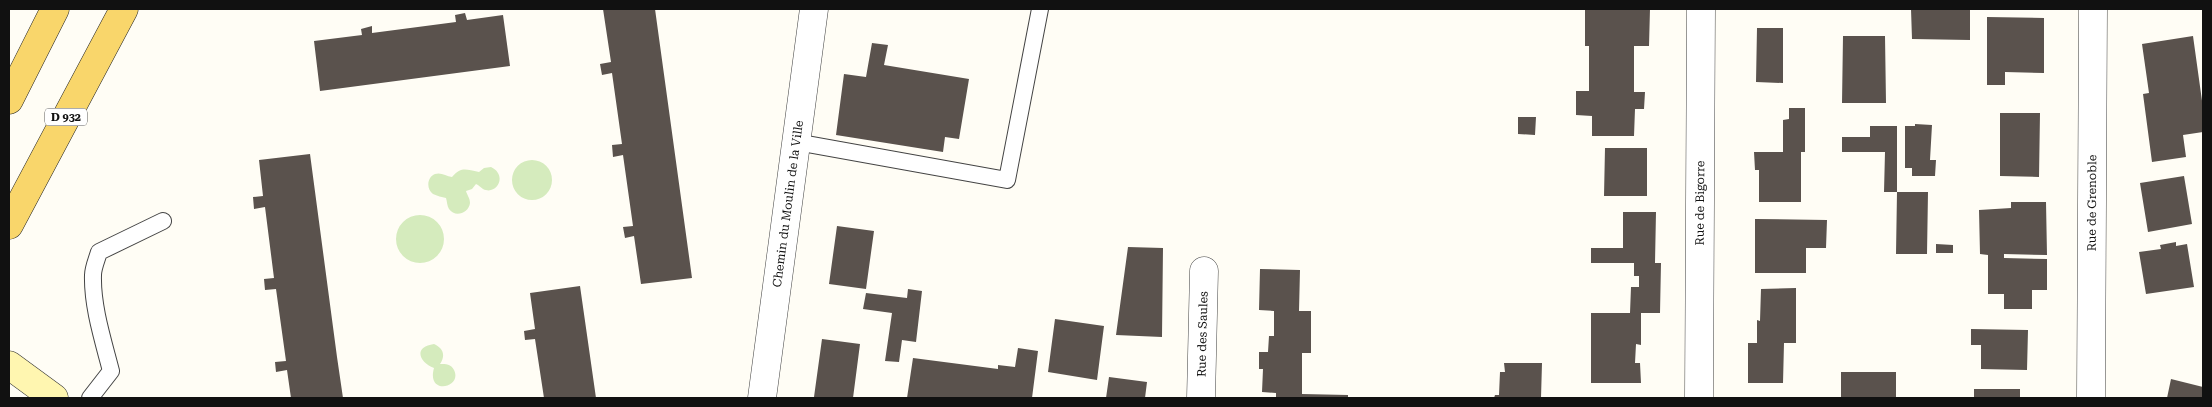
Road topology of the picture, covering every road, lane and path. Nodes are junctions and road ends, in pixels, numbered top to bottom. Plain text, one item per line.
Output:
1 (55, 9) edge
2 (124, 9) edge
3 (814, 9) edge
4 (1040, 9) edge
5 (1701, 9) edge
6 (2092, 9) edge
7 (9, 100) edge
8 (796, 142) junction
9 (163, 221) dead end
10 (9, 226) edge
11 (1204, 271) dead end
12 (9, 365) edge
13 (54, 398) edge
14 (90, 398) edge
15 (762, 398) edge
16 (1201, 398) edge
17 (1699, 398) edge
18 (2091, 398) edge

1 - 7 main road
2 - 10 main road, D 932
3 - 8 street, Chemin du Moulin de la Ville
4 - 8 lane
5 - 17 street, Rue de Bigorre
6 - 18 street, Rue de Grenoble
8 - 15 street, Chemin du Moulin de la Ville
9 - 14 lane
11 - 16 street, Rue des Saules
12 - 13 street

